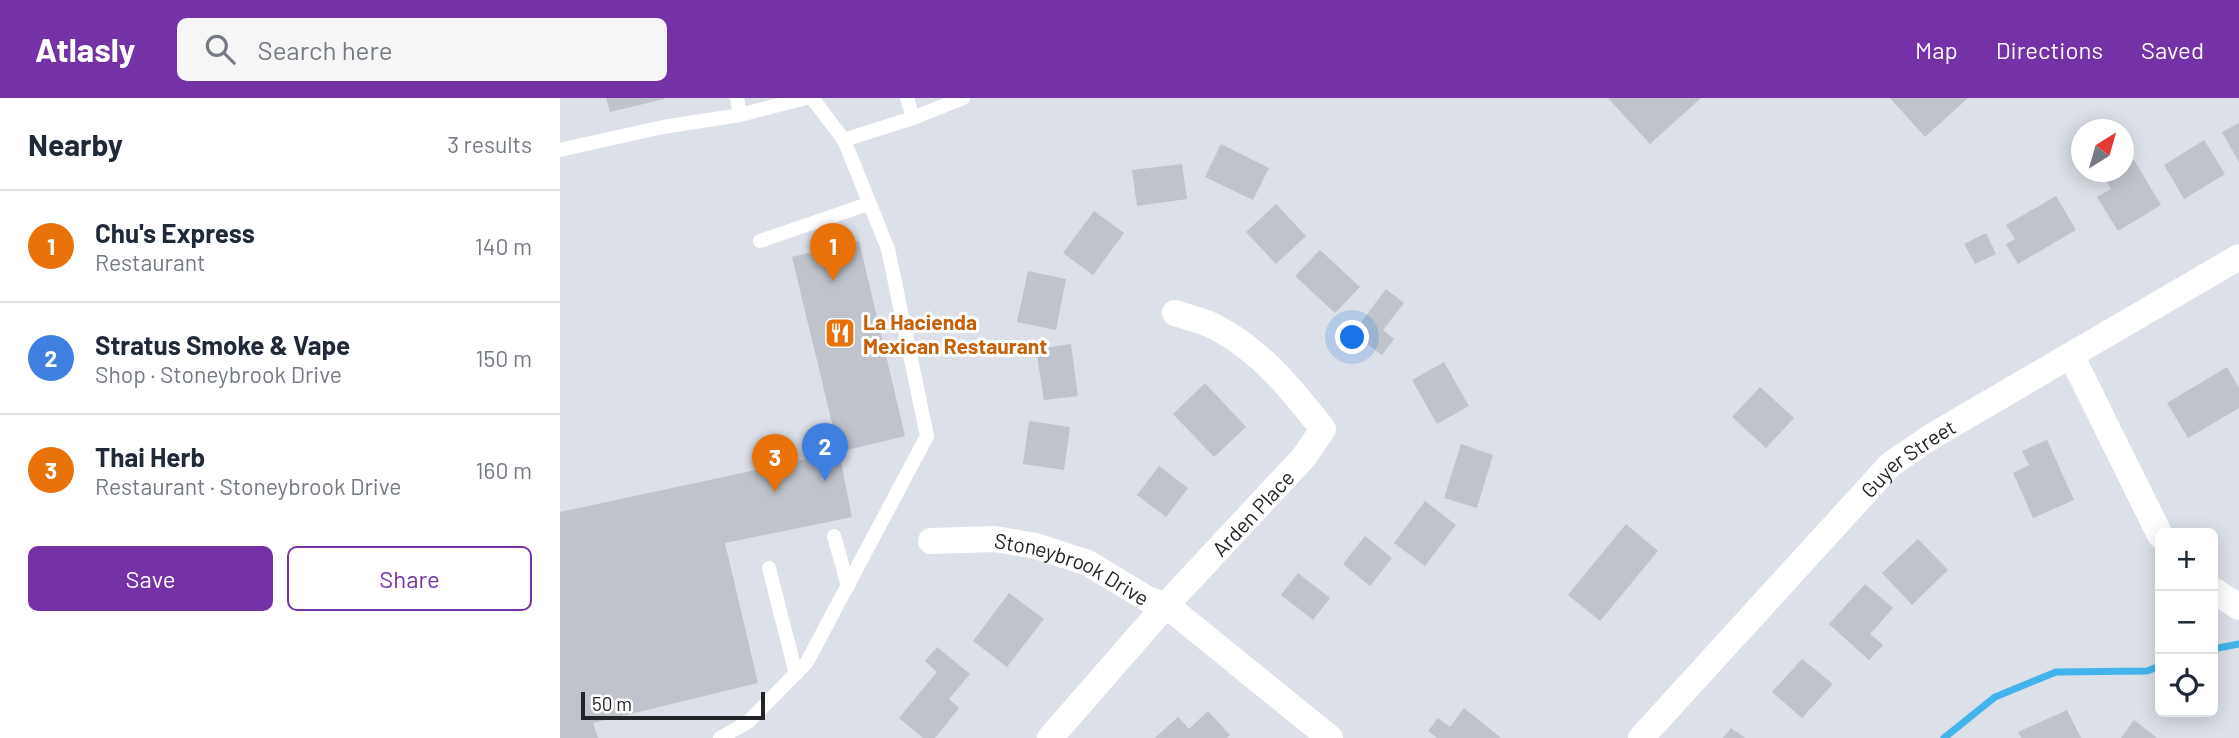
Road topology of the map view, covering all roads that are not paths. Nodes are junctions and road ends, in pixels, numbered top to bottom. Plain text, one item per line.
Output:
1 (737, 98) edge
2 (806, 98) edge
3 (812, 98) edge
4 (906, 98) edge
5 (964, 98) edge
6 (740, 115) junction
7 (913, 118) junction
8 (844, 140) junction
9 (560, 150) edge
10 (868, 204) junction
11 (760, 241) dead end
12 (2239, 257) edge
13 (1175, 313) dead end
14 (2071, 355) junction
15 (2157, 528) edge
16 (834, 536) dead end
17 (931, 541) dead end
18 (769, 568) dead end
19 (848, 586) junction
20 (2215, 591) edge
21 (1166, 605) junction
22 (2239, 607) edge
23 (796, 674) junction
24 (720, 738) edge
25 (1050, 738) edge
26 (1330, 738) edge
27 (1641, 738) edge

1 - 6 lane
2 - 6 lane
3 - 8 lane
4 - 7 lane
5 - 7 lane
6 - 9 lane
7 - 8 lane
8 - 10 lane
10 - 11 lane
10 - 19 lane
12 - 14 street, Guyer Street
13 - 21 street, Arden Place
14 - 15 street
14 - 27 street, Guyer Street
16 - 19 lane
17 - 21 street, Stoneybrook Drive
18 - 23 lane
19 - 23 lane
20 - 22 street
21 - 25 street, Arden Place
21 - 26 street, Stoneybrook Drive
23 - 24 lane

